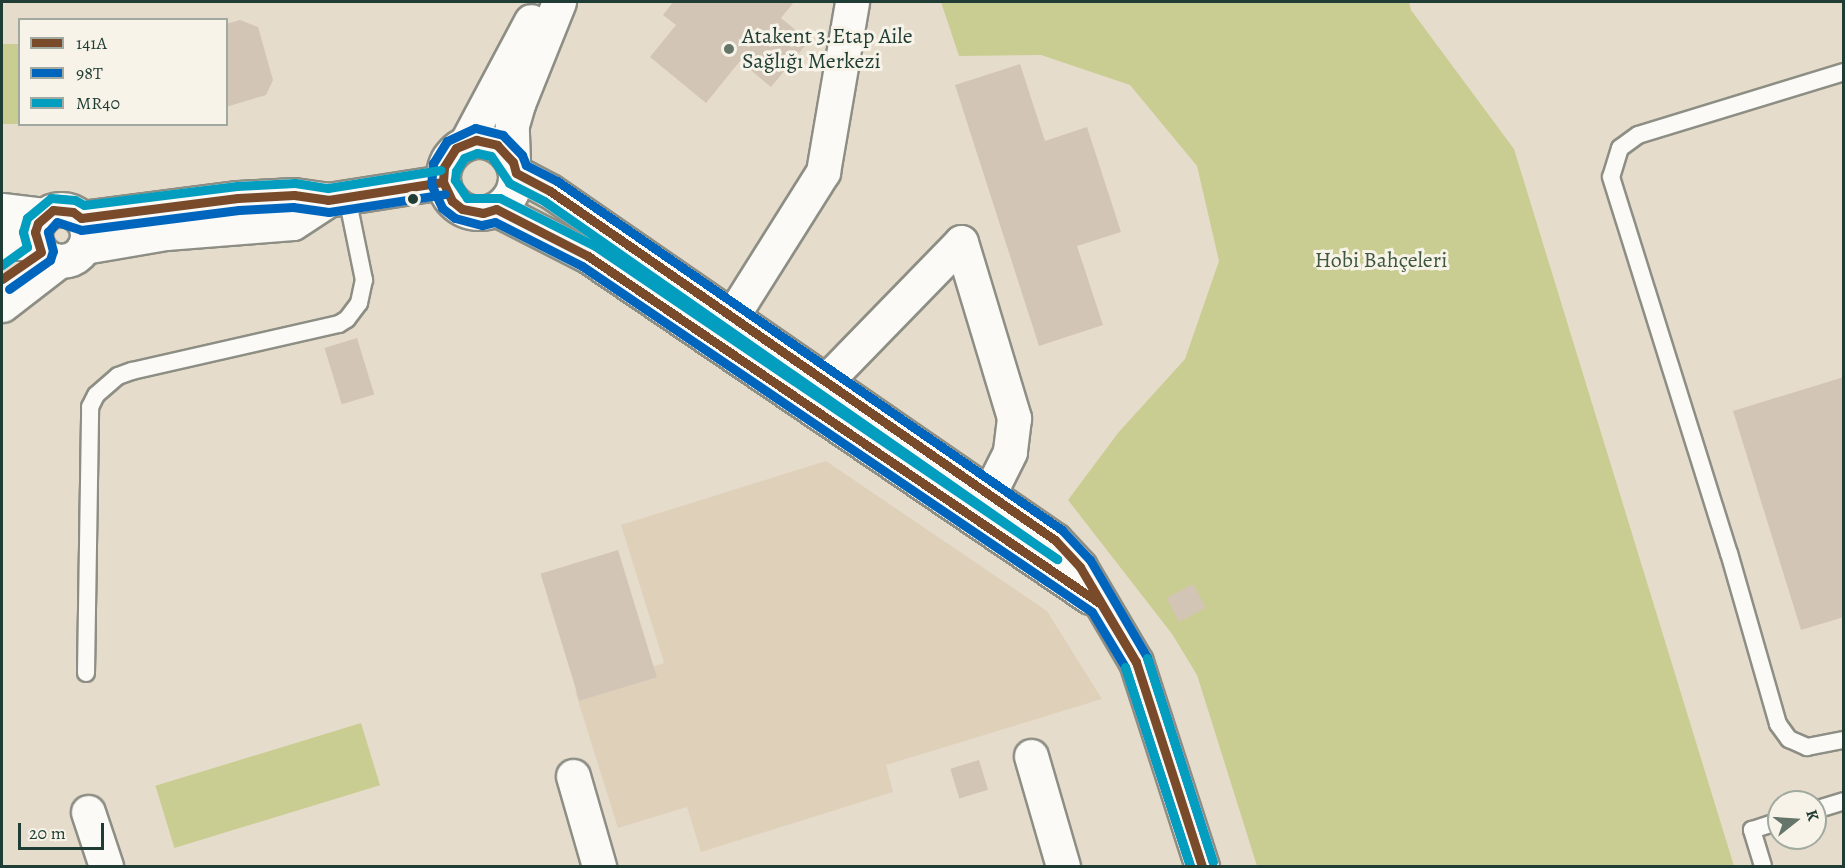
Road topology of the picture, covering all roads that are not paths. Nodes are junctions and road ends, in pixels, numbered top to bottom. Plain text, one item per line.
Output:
1 (542, 2) edge
2 (559, 2) edge
3 (852, 2) edge
4 (1844, 72) edge
5 (465, 143) junction
6 (514, 167) junction
7 (443, 182) junction
8 (338, 198) junction
9 (496, 209) junction
10 (2, 210) edge
11 (58, 239) junction
12 (2, 243) edge
13 (2, 279) edge
14 (2, 305) edge
15 (723, 330) junction
16 (815, 393) junction
17 (989, 494) junction
18 (1101, 604) junction
19 (86, 673) dead end
20 (1844, 740) edge
21 (1031, 756) dead end
22 (573, 776) dead end
23 (1844, 801) edge
24 (1827, 806) edge
25 (88, 812) dead end
26 (1767, 825) edge
27 (106, 867) edge
28 (599, 867) edge
29 (1063, 867) edge
30 (1202, 867) edge
31 (1763, 867) edge

1 - 5 street
2 - 6 street
3 - 15 street
4 - 20 lane
5 - 6 street
5 - 7 street
6 - 9 street
6 - 15 street
7 - 8 street
7 - 9 street
8 - 11 street
8 - 19 lane
9 - 15 street
10 - 11 street
11 - 12 street
11 - 13 street
11 - 14 street
15 - 16 street
16 - 17 street
16 - 17 street
16 - 18 street
17 - 18 street
18 - 30 street
21 - 29 street
22 - 28 street
23 - 24 lane
25 - 27 street
26 - 31 lane

